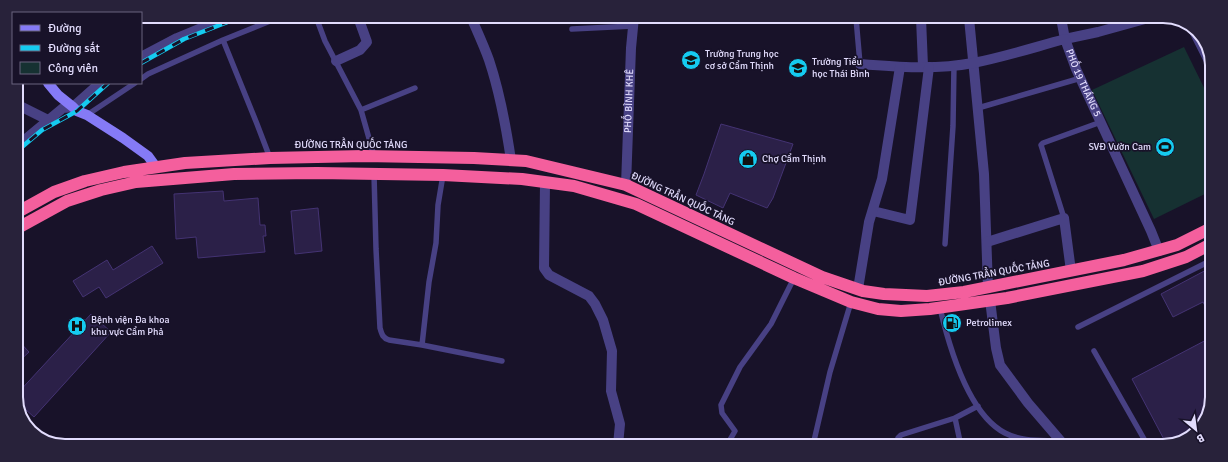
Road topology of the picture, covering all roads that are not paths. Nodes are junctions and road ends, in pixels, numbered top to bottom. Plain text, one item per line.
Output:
1 (213, 23) edge
2 (263, 23) edge
3 (318, 23) edge
4 (360, 23) edge
5 (474, 23) edge
6 (625, 23) edge
7 (634, 23) edge
8 (856, 23) edge
9 (922, 23) edge
10 (969, 23) edge
11 (1062, 23) edge
12 (1131, 23) edge
13 (572, 29) dead end
14 (223, 40) junction
15 (1065, 40) junction
16 (142, 56) edge
17 (336, 61) junction
18 (973, 63) junction
19 (860, 64) joint
20 (954, 65) junction
21 (900, 67) junction
22 (926, 67) junction
23 (142, 78) edge
24 (1081, 78) junction
25 (49, 84) edge
26 (99, 84) edge
27 (134, 84) edge
28 (415, 88) dead end
29 (73, 106) junction
30 (23, 108) edge
31 (978, 108) junction
32 (362, 110) junction
33 (88, 115) junction
34 (48, 120) junction
35 (1101, 122) junction
36 (23, 142) edge
37 (374, 156) junction
38 (270, 158) junction
39 (511, 160) junction
40 (156, 167) junction
41 (374, 173) junction
42 (443, 175) junction
43 (545, 183) junction
44 (626, 185) junction
45 (35, 202) junction
46 (23, 209) edge
47 (872, 211) junction
48 (41, 215) junction
49 (1064, 218) junction
50 (23, 225) edge
51 (1205, 231) edge
52 (727, 240) junction
53 (986, 242) junction
54 (945, 244) dead end
55 (1205, 247) edge
56 (1159, 251) junction
57 (1205, 264) edge
58 (1071, 271) junction
59 (794, 278) junction
60 (988, 288) junction
61 (858, 289) junction
62 (990, 300) junction
63 (851, 302) junction
64 (940, 308) junction
65 (1078, 327) dead end
66 (422, 345) junction
67 (1094, 351) dead end
68 (502, 361) dead end
69 (978, 406) junction
70 (955, 418) junction
71 (619, 439) edge
72 (730, 439) edge
73 (814, 439) edge
74 (898, 439) edge
75 (960, 439) edge
76 (1024, 439) edge
77 (1060, 439) edge
78 (1144, 439) edge

1 - 16 street
2 - 14 lane
3 - 17 lane
4 - 17 street
5 - 39 street
6 - 13 lane
7 - 44 street, PHỐ BÌNH KHÊ
8 - 19 lane
9 - 22 street
10 - 18 street
11 - 15 street
12 - 15 street
14 - 23 lane
14 - 38 lane
15 - 18 street, PHỐ 19 THÁNG 5
15 - 24 street, PHỐ 19 THÁNG 5
17 - 32 lane
18 - 20 street, PHỐ 19 THÁNG 5
18 - 31 street
19 - 21 street, PHỐ 19 THÁNG 5
20 - 22 street, PHỐ 19 THÁNG 5
20 - 54 lane
21 - 22 street, PHỐ 19 THÁNG 5
21 - 47 street
22 - 47 street
24 - 31 lane
24 - 35 street, PHỐ 19 THÁNG 5
25 - 29 street
26 - 29 street
27 - 33 lane
28 - 32 lane
29 - 33 street
29 - 34 street
30 - 34 street
31 - 53 street
32 - 37 lane
33 - 40 street
34 - 36 street
35 - 49 lane
35 - 56 street, PHỐ 19 THÁNG 5
37 - 38 highway, ĐƯỜNG TRẦN QUỐC TẢNG
37 - 39 highway, ĐƯỜNG TRẦN QUỐC TẢNG
37 - 41 highway
38 - 40 highway, ĐƯỜNG TRẦN QUỐC TẢNG
39 - 44 highway, ĐƯỜNG TRẦN QUỐC TẢNG
40 - 45 highway, ĐƯỜNG TRẦN QUỐC TẢNG
41 - 42 highway, ĐƯỜNG TRẦN QUỐC TẢNG
41 - 48 highway, ĐƯỜNG TRẦN QUỐC TẢNG
41 - 66 lane
42 - 43 highway, ĐƯỜNG TRẦN QUỐC TẢNG
42 - 66 lane
43 - 52 highway, ĐƯỜNG TRẦN QUỐC TẢNG
43 - 71 street
44 - 52 highway, ĐƯỜNG TRẦN QUỐC TẢNG
45 - 46 highway, ĐƯỜNG TRẦN QUỐC TẢNG
45 - 48 highway
47 - 61 street
48 - 50 highway, ĐƯỜNG TRẦN QUỐC TẢNG
49 - 53 street
49 - 58 street
51 - 56 highway, ĐƯỜNG TRẦN QUỐC TẢNG
52 - 59 highway, ĐƯỜNG TRẦN QUỐC TẢNG
52 - 61 highway, ĐƯỜNG TRẦN QUỐC TẢNG
53 - 60 street
55 - 62 highway, ĐƯỜNG TRẦN QUỐC TẢNG
56 - 58 highway, ĐƯỜNG TRẦN QUỐC TẢNG
57 - 65 lane
58 - 60 highway, ĐƯỜNG TRẦN QUỐC TẢNG
59 - 63 highway, ĐƯỜNG TRẦN QUỐC TẢNG
59 - 72 lane
60 - 61 highway, ĐƯỜNG TRẦN QUỐC TẢNG
62 - 64 highway, ĐƯỜNG TRẦN QUỐC TẢNG
62 - 77 street
63 - 64 highway, ĐƯỜNG TRẦN QUỐC TẢNG
63 - 73 lane
64 - 69 lane
66 - 68 lane
67 - 78 lane
69 - 70 lane
69 - 76 lane
70 - 74 lane
70 - 75 lane

